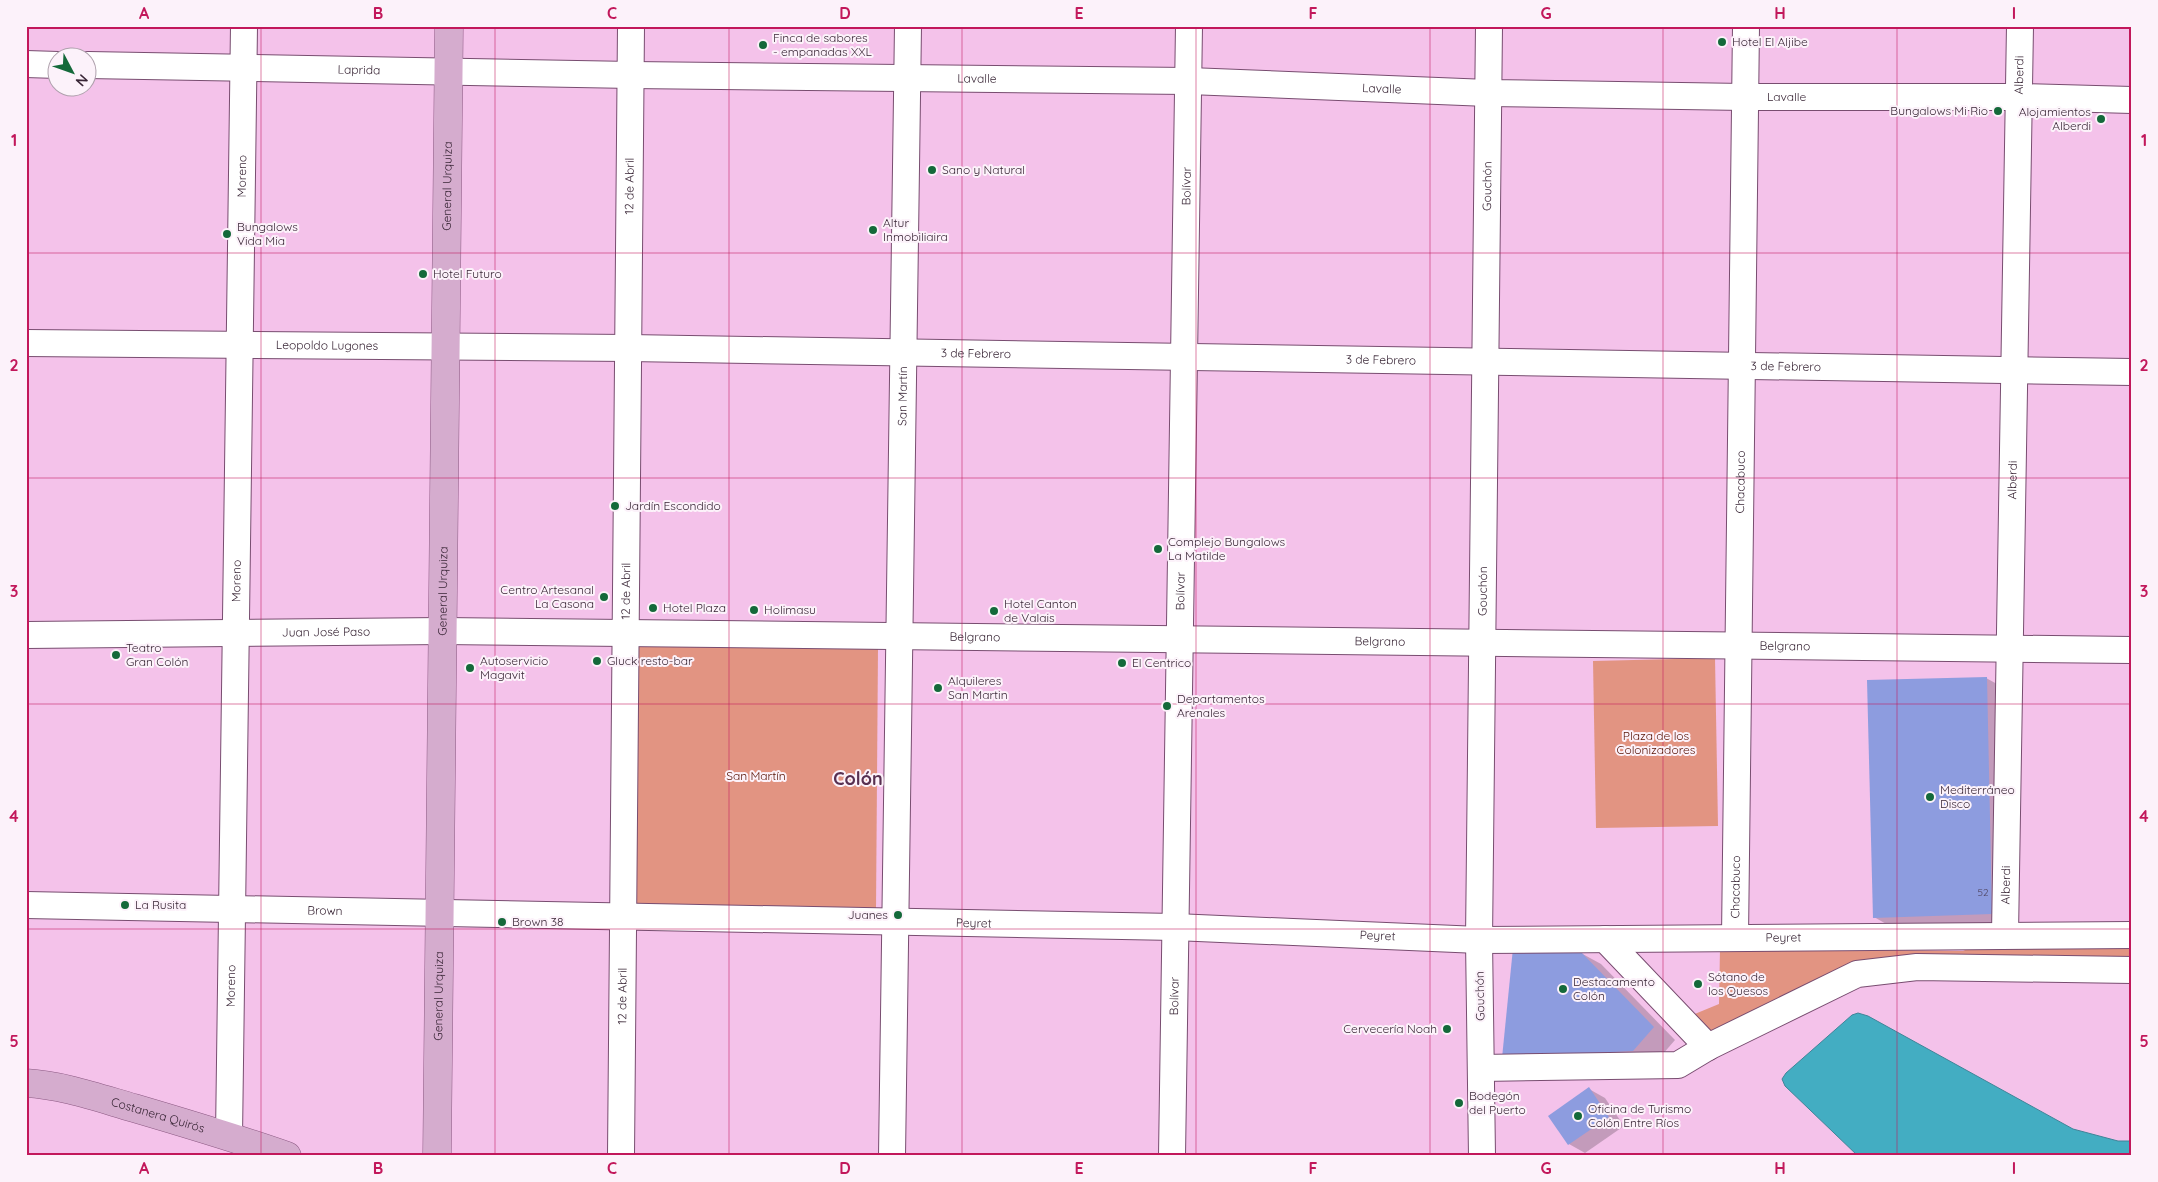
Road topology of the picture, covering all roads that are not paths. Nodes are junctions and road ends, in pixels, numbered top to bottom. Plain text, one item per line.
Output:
1 (244, 26) edge
2 (449, 26) edge
3 (632, 26) edge
4 (908, 26) edge
5 (1189, 26) edge
6 (1489, 26) edge
7 (1746, 26) edge
8 (2020, 26) edge
9 (26, 64) edge
10 (48, 65) edge
11 (98, 65) edge
12 (245, 68) junction
13 (450, 72) junction
14 (632, 75) junction
15 (908, 78) junction
16 (1188, 81) junction
17 (1488, 92) junction
18 (1744, 97) junction
19 (2018, 97) junction
20 (2132, 100) edge
21 (26, 343) edge
22 (240, 345) junction
23 (447, 347) junction
24 (629, 348) junction
25 (904, 353) junction
26 (1184, 357) junction
27 (1485, 362) junction
28 (1744, 366) junction
29 (2016, 370) junction
30 (2132, 372) edge
31 (443, 631) junction
32 (236, 634) junction
33 (26, 635) edge
34 (626, 635) junction
35 (899, 637) junction
36 (1180, 639) junction
37 (1482, 642) junction
38 (1740, 645) junction
39 (2011, 648) junction
40 (2132, 650) edge
41 (26, 905) edge
42 (232, 909) junction
43 (440, 913) junction
44 (624, 917) junction
45 (895, 922) junction
46 (1175, 927) junction
47 (2006, 934) junction
48 (2132, 935) edge
49 (1735, 937) junction
50 (1605, 939) junction
51 (1479, 940) junction
52 (2132, 970) edge
53 (1708, 1047) junction
54 (1481, 1068) junction
55 (26, 1083) edge
56 (229, 1136) junction
57 (287, 1156) edge
58 (437, 1156) edge
59 (621, 1156) edge
60 (892, 1156) edge
61 (1172, 1156) edge
62 (1482, 1156) edge

1 - 12 street, Moreno
2 - 13 main road, General Urquiza
3 - 14 street, 12 de Abril
4 - 15 street, San Martín
5 - 16 street, Bolívar
6 - 17 street, Gouchón
7 - 18 street, Chacabuco
8 - 19 street, Alberdi
9 - 10 street
11 - 12 street, Laprida
12 - 13 street, Laprida
12 - 22 street, Moreno
13 - 14 street, Laprida
13 - 23 main road, General Urquiza
14 - 15 street, Lavalle
14 - 24 street, 12 de Abril
15 - 16 street, Lavalle
15 - 25 street, San Martín
16 - 17 street, Lavalle
16 - 26 street, Bolívar
17 - 18 street, Lavalle
17 - 27 street, Gouchón
18 - 19 street, Lavalle
18 - 28 street, Chacabuco
19 - 20 street, Lavalle
19 - 29 street, Alberdi
21 - 22 street, Leopoldo Lugones
22 - 23 street, Leopoldo Lugones
22 - 32 street, Moreno
23 - 24 street, Leopoldo Lugones
23 - 31 main road, General Urquiza
24 - 25 street, 3 de Febrero
24 - 34 street, 12 de Abril
25 - 26 street, 3 de Febrero
25 - 35 street, San Martín
26 - 27 street, 3 de Febrero
26 - 36 street, Bolívar
27 - 28 street, 3 de Febrero
27 - 37 street, Gouchón
28 - 29 street, 3 de Febrero
28 - 38 street, Chacabuco
29 - 30 street, 3 de Febrero
29 - 39 street, Alberdi
31 - 32 street, Juan José Paso
31 - 34 street, Juan José Paso
31 - 43 main road, General Urquiza
32 - 33 street, Juan José Paso
32 - 42 street, Moreno
34 - 35 street, Belgrano
34 - 44 street, 12 de Abril
35 - 36 street, Belgrano
35 - 45 street, San Martín
36 - 37 street, Belgrano
36 - 46 street, Bolívar
37 - 38 street, Belgrano
37 - 51 street, Gouchón
38 - 39 street, Belgrano
38 - 49 street, Chacabuco
39 - 40 street, Belgrano
39 - 47 street, Alberdi
41 - 42 street, Brown
42 - 43 street, Brown
42 - 56 street, Moreno
43 - 44 street, Brown
43 - 58 main road, General Urquiza
44 - 45 street, Peyret
44 - 59 street, 12 de Abril
45 - 46 street, Peyret
45 - 60 street, San Martín
46 - 51 street, Peyret
46 - 61 street, Bolívar
47 - 48 street, Peyret
47 - 49 street, Peyret
49 - 50 street, Peyret
50 - 51 street, Peyret
50 - 53 street
51 - 54 street, Gouchón
52 - 53 street
53 - 54 street
54 - 62 street, Gouchón
55 - 56 main road, Costanera Quirós
56 - 57 main road, Costanera Quirós

